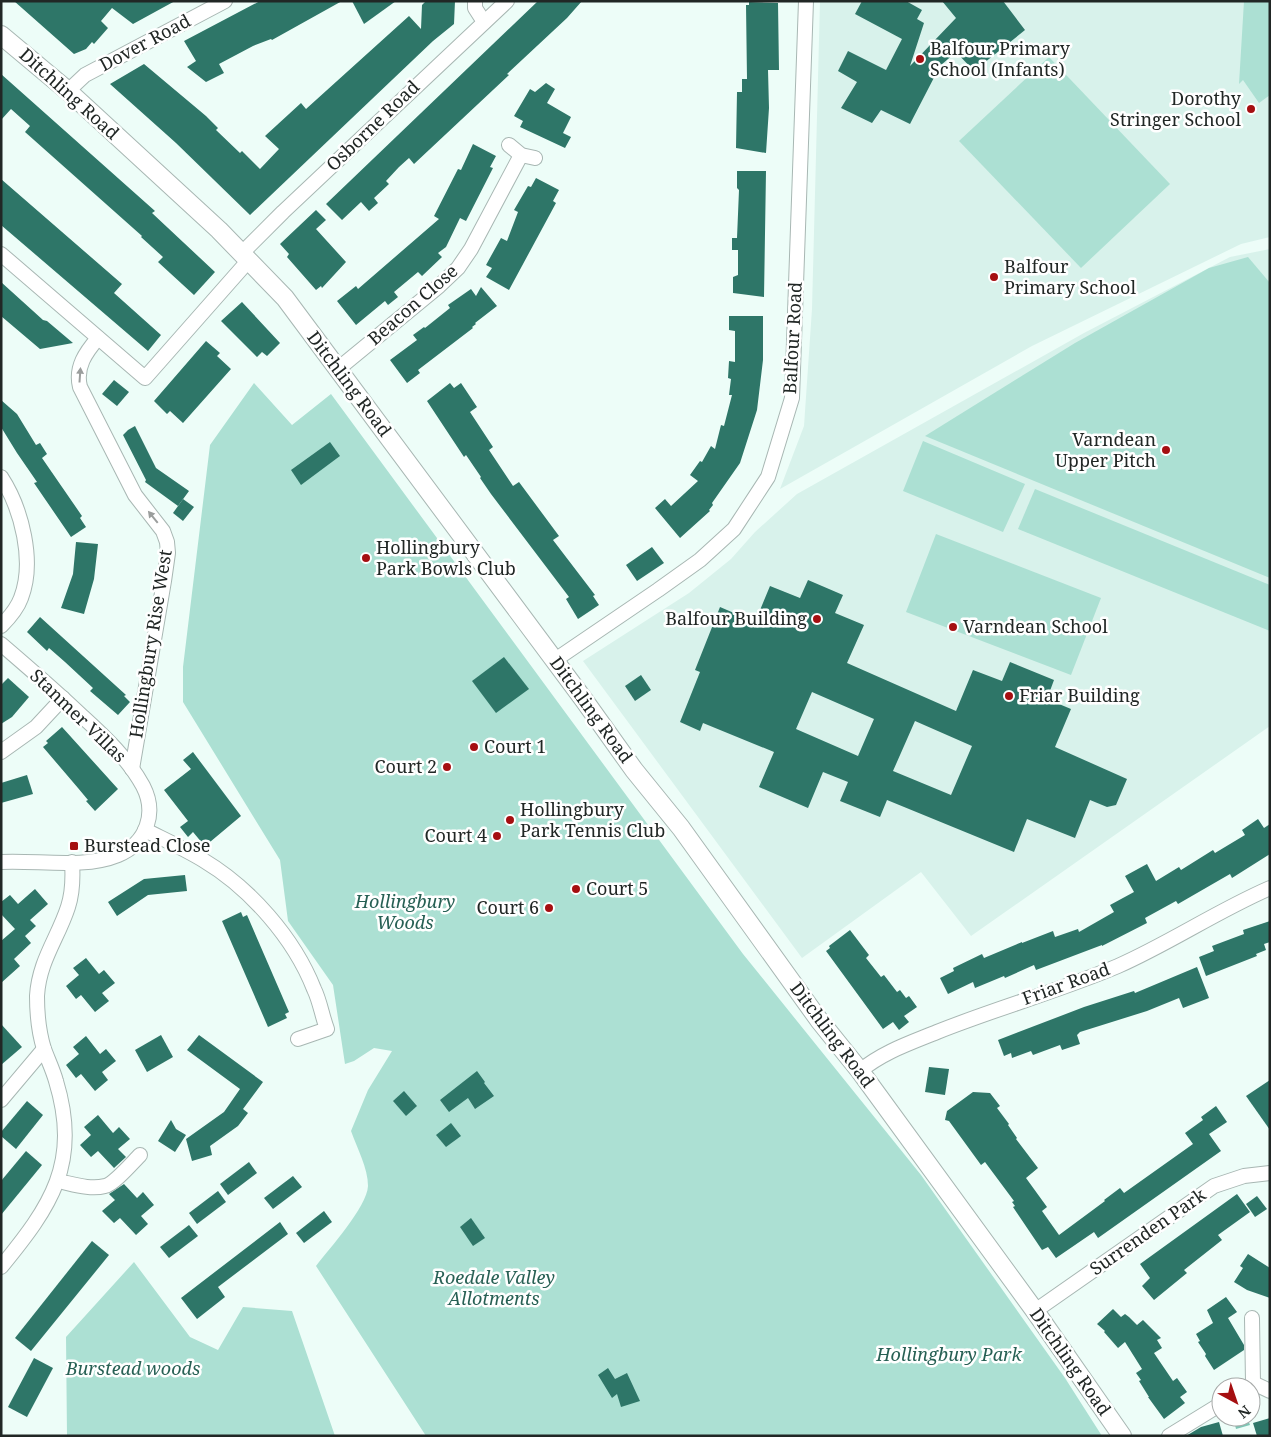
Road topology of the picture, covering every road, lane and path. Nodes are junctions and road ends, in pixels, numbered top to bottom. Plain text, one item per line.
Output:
1 (225, 1) edge
2 (475, 1) edge
3 (507, 1) edge
4 (806, 1) edge
5 (484, 22) junction
6 (1, 35) edge
7 (68, 91) junction
8 (509, 145) dead end
9 (521, 155) junction
10 (535, 158) dead end
11 (1, 254) edge
12 (245, 257) junction
13 (98, 338) junction
14 (338, 369) junction
15 (1, 477) edge
16 (1, 626) edge
17 (1, 644) edge
18 (555, 660) junction
19 (63, 698) junction
20 (1, 752) edge
21 (132, 769) junction
22 (145, 830) junction
23 (1, 862) edge
24 (72, 862) junction
25 (1270, 888) edge
26 (298, 1039) dead end
27 (44, 1049) junction
28 (860, 1071) junction
29 (1, 1100) edge
30 (140, 1155) dead end
31 (1270, 1173) edge
32 (58, 1181) junction
33 (1, 1268) edge
34 (1035, 1311) junction
35 (1252, 1318) dead end
36 (1250, 1377) edge
37 (1211, 1410) edge
38 (1122, 1436) edge
39 (1169, 1436) edge

1 - 7 street, Dover Road
2 - 5 street
3 - 5 street, Osborne Road
4 - 18 street, Balfour Road
5 - 12 street, Osborne Road
6 - 7 street, Ditchling Road
7 - 12 street, Ditchling Road
8 - 9 street
9 - 10 street
9 - 14 street, Beacon Close
11 - 13 street
12 - 13 street, Osborne Road
12 - 14 street, Ditchling Road
21 -> 13 street, Hollingbury Rise West
14 - 18 street, Ditchling Road
15 - 16 street
17 - 19 street, Stanmer Villas
18 - 28 street, Ditchling Road
19 - 20 street
19 - 21 street, Stanmer Villas
21 - 22 street, Stanmer Villas
22 - 24 street
22 - 26 street
23 - 24 street
24 - 27 street
25 - 28 street, Friar Road
27 - 29 street
27 - 32 street
28 - 34 street, Ditchling Road
30 - 32 street
31 - 34 street, Surrenden Park
32 - 33 street
34 - 38 street, Ditchling Road
35 - 36 street
37 - 39 street

